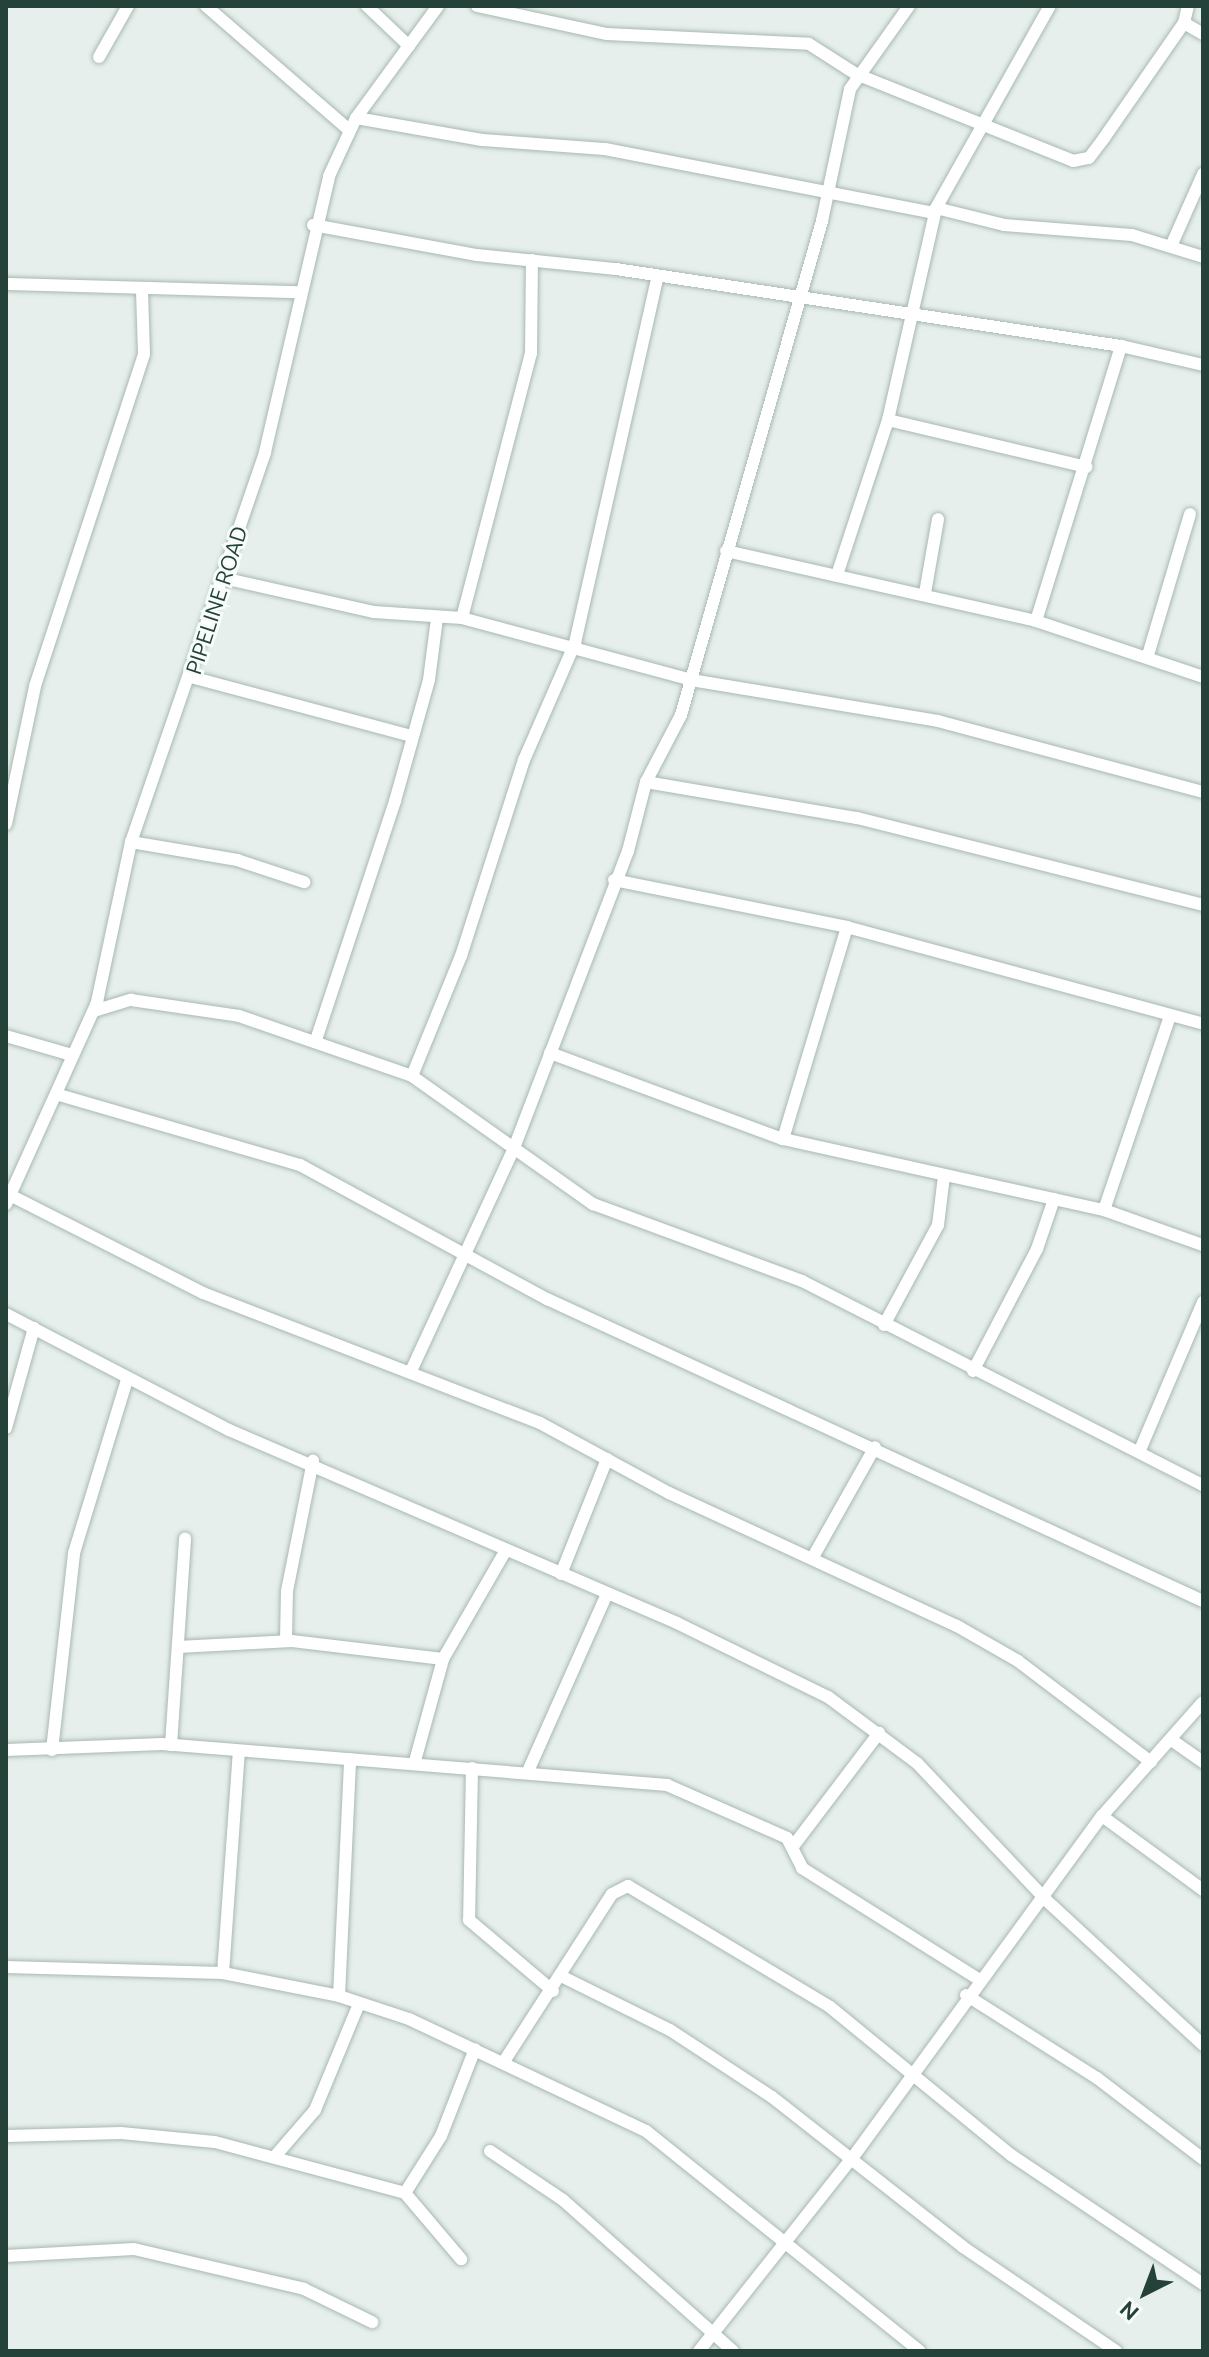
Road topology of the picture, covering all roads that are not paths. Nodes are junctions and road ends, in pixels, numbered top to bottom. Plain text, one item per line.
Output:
1 (128, 6) edge
2 (206, 6) edge
3 (367, 6) edge
4 (438, 6) edge
5 (477, 6) edge
6 (909, 6) edge
7 (1050, 6) edge
8 (1188, 6) edge
9 (1184, 23) junction
10 (1203, 34) edge
11 (409, 46) junction
12 (99, 57) dead end
13 (856, 74) junction
14 (352, 124) junction
15 (980, 125) junction
16 (1203, 174) edge
17 (828, 196) junction
18 (935, 210) junction
19 (313, 225) junction
20 (1172, 244) junction
21 (1203, 257) edge
22 (532, 260) junction
23 (658, 276) junction
24 (6, 284) edge
25 (142, 292) junction
26 (301, 292) junction
27 (796, 302) junction
28 (908, 317) junction
29 (1121, 346) junction
30 (1203, 365) edge
31 (888, 420) junction
32 (1087, 467) junction
33 (1190, 514) dead end
34 (938, 519) dead end
35 (726, 551) junction
36 (838, 572) junction
37 (223, 578) junction
38 (925, 593) junction
39 (437, 618) junction
40 (462, 618) junction
41 (1036, 621) junction
42 (575, 643) junction
43 (1148, 655) junction
44 (191, 677) junction
45 (1203, 677) edge
46 (691, 680) junction
47 (411, 736) junction
48 (646, 782) junction
49 (1203, 792) edge
50 (8, 805) edge
51 (6, 824) edge
52 (131, 842) junction
53 (614, 880) junction
54 (304, 882) dead end
55 (1203, 905) edge
56 (847, 927) junction
57 (94, 1011) junction
58 (1170, 1016) junction
59 (1203, 1024) edge
60 (6, 1036) edge
61 (316, 1040) junction
62 (550, 1053) junction
63 (72, 1055) junction
64 (412, 1076) junction
65 (59, 1095) junction
66 (783, 1139) junction
67 (514, 1148) junction
68 (944, 1176) junction
69 (1054, 1199) junction
70 (9, 1200) edge
71 (1104, 1210) junction
72 (1203, 1245) edge
73 (461, 1256) junction
74 (1203, 1302) edge
75 (6, 1314) edge
76 (884, 1325) junction
77 (34, 1328) junction
78 (411, 1371) junction
79 (973, 1371) junction
80 (127, 1380) junction
81 (6, 1428) edge
82 (875, 1447) junction
83 (1140, 1450) junction
84 (607, 1459) junction
85 (313, 1461) junction
86 (1203, 1485) edge
87 (185, 1538) dead end
88 (506, 1550) junction
89 (813, 1557) junction
90 (561, 1574) junction
91 (607, 1594) junction
92 (1203, 1601) edge
93 (286, 1641) junction
94 (178, 1647) junction
95 (443, 1659) junction
96 (1203, 1702) edge
97 (879, 1733) junction
98 (1173, 1741) junction
99 (171, 1745) junction
100 (6, 1750) edge
101 (52, 1750) junction
102 (239, 1752) junction
103 (350, 1759) junction
104 (415, 1761) junction
105 (1151, 1762) junction
106 (1203, 1762) edge
107 (472, 1768) junction
108 (529, 1769) junction
109 (1102, 1816) junction
110 (794, 1845) junction
111 (1203, 1890) edge
112 (1046, 1900) junction
113 (6, 1967) edge
114 (223, 1973) junction
115 (563, 1977) junction
116 (977, 1978) junction
117 (553, 1991) junction
118 (966, 1995) junction
119 (339, 1996) junction
120 (359, 2004) junction
121 (1203, 2045) edge
122 (475, 2049) junction
123 (503, 2063) junction
124 (911, 2069) junction
125 (6, 2136) edge
126 (490, 2151) dead end
127 (277, 2154) junction
128 (853, 2157) junction
129 (1203, 2159) edge
130 (405, 2193) junction
131 (784, 2243) junction
132 (6, 2256) edge
133 (461, 2259) dead end
134 (1203, 2284) edge
135 (372, 2322) dead end
136 (713, 2336) junction
137 (699, 2351) edge
138 (733, 2351) edge
139 (920, 2351) edge
140 (1116, 2351) edge

1 - 12 street
2 - 14 street
3 - 11 street
4 - 11 street, PIPELINE ROAD
5 - 13 street
6 - 13 street
7 - 15 street
8 - 9 street
9 - 10 street
9 - 15 street
11 - 14 street, PIPELINE ROAD
13 - 15 street
13 - 17 street
14 - 17 street
14 - 19 street, PIPELINE ROAD
15 - 18 street
16 - 20 street
17 - 18 street
17 - 27 street
18 - 20 street
18 - 28 street
19 - 22 street
19 - 26 street, PIPELINE ROAD
20 - 21 street
22 - 23 street
22 - 40 street
23 - 27 street
23 - 42 street
24 - 25 street
25 - 26 street
25 - 50 street
26 - 37 street, PIPELINE ROAD
27 - 28 street
27 - 35 street
28 - 29 street
28 - 31 street
29 - 30 street
29 - 32 street
31 - 32 street
31 - 36 street
32 - 41 street
33 - 43 street
34 - 38 street
35 - 36 street
35 - 46 street
36 - 38 street
37 - 39 street
37 - 44 street, PIPELINE ROAD
38 - 41 street
39 - 40 street
39 - 47 street
40 - 42 street
41 - 43 street
42 - 46 street
42 - 64 street
43 - 45 street
44 - 47 street
44 - 52 street, PIPELINE ROAD
46 - 48 street
46 - 49 street
47 - 61 street
48 - 53 street
48 - 55 street
50 - 51 street
52 - 54 street
52 - 57 street, PIPELINE ROAD
53 - 56 street
53 - 62 street
56 - 58 street
56 - 66 street
57 - 61 street
57 - 63 street, PIPELINE ROAD
58 - 59 street
58 - 71 street
60 - 63 street
61 - 64 street
62 - 66 street
62 - 67 street
63 - 65 street, PIPELINE ROAD
64 - 67 street
65 - 70 street, PIPELINE ROAD
65 - 73 street
66 - 68 street
67 - 73 street
67 - 76 street
68 - 69 street
68 - 76 street
69 - 71 street
69 - 79 street
70 - 78 street
71 - 72 street
73 - 78 street
73 - 82 street
74 - 83 street
75 - 77 street
76 - 79 street
77 - 80 street
77 - 81 street
78 - 84 street
79 - 83 street
80 - 85 street
80 - 101 street
82 - 89 street
82 - 92 street
83 - 86 street
84 - 89 street
84 - 90 street
85 - 88 street
85 - 93 street
87 - 94 street
88 - 90 street
88 - 95 street
89 - 105 street
90 - 91 street
91 - 97 street
91 - 108 street
93 - 94 street
93 - 95 street
94 - 99 street
95 - 104 street
96 - 98 street
97 - 110 street
97 - 112 street
98 - 105 street
98 - 106 street
99 - 101 street
99 - 102 street
100 - 101 street
102 - 103 street
102 - 114 street
103 - 104 street
103 - 119 street
104 - 107 street
105 - 109 street
107 - 108 street
107 - 117 street
108 - 110 street
109 - 111 street
109 - 112 street
110 - 116 street
112 - 116 street
112 - 121 street
113 - 114 street
114 - 119 street
115 - 117 street
115 - 124 street
115 - 128 street
116 - 118 street
117 - 123 street
118 - 124 street
118 - 129 street
119 - 120 street
120 - 122 street
120 - 127 street
122 - 123 street
122 - 130 street
123 - 131 street
124 - 128 street
124 - 134 street
125 - 127 street
126 - 136 street
127 - 130 street
128 - 131 street
128 - 140 street
130 - 133 street
131 - 136 street
131 - 139 street
132 - 135 street
136 - 137 street
136 - 138 street

